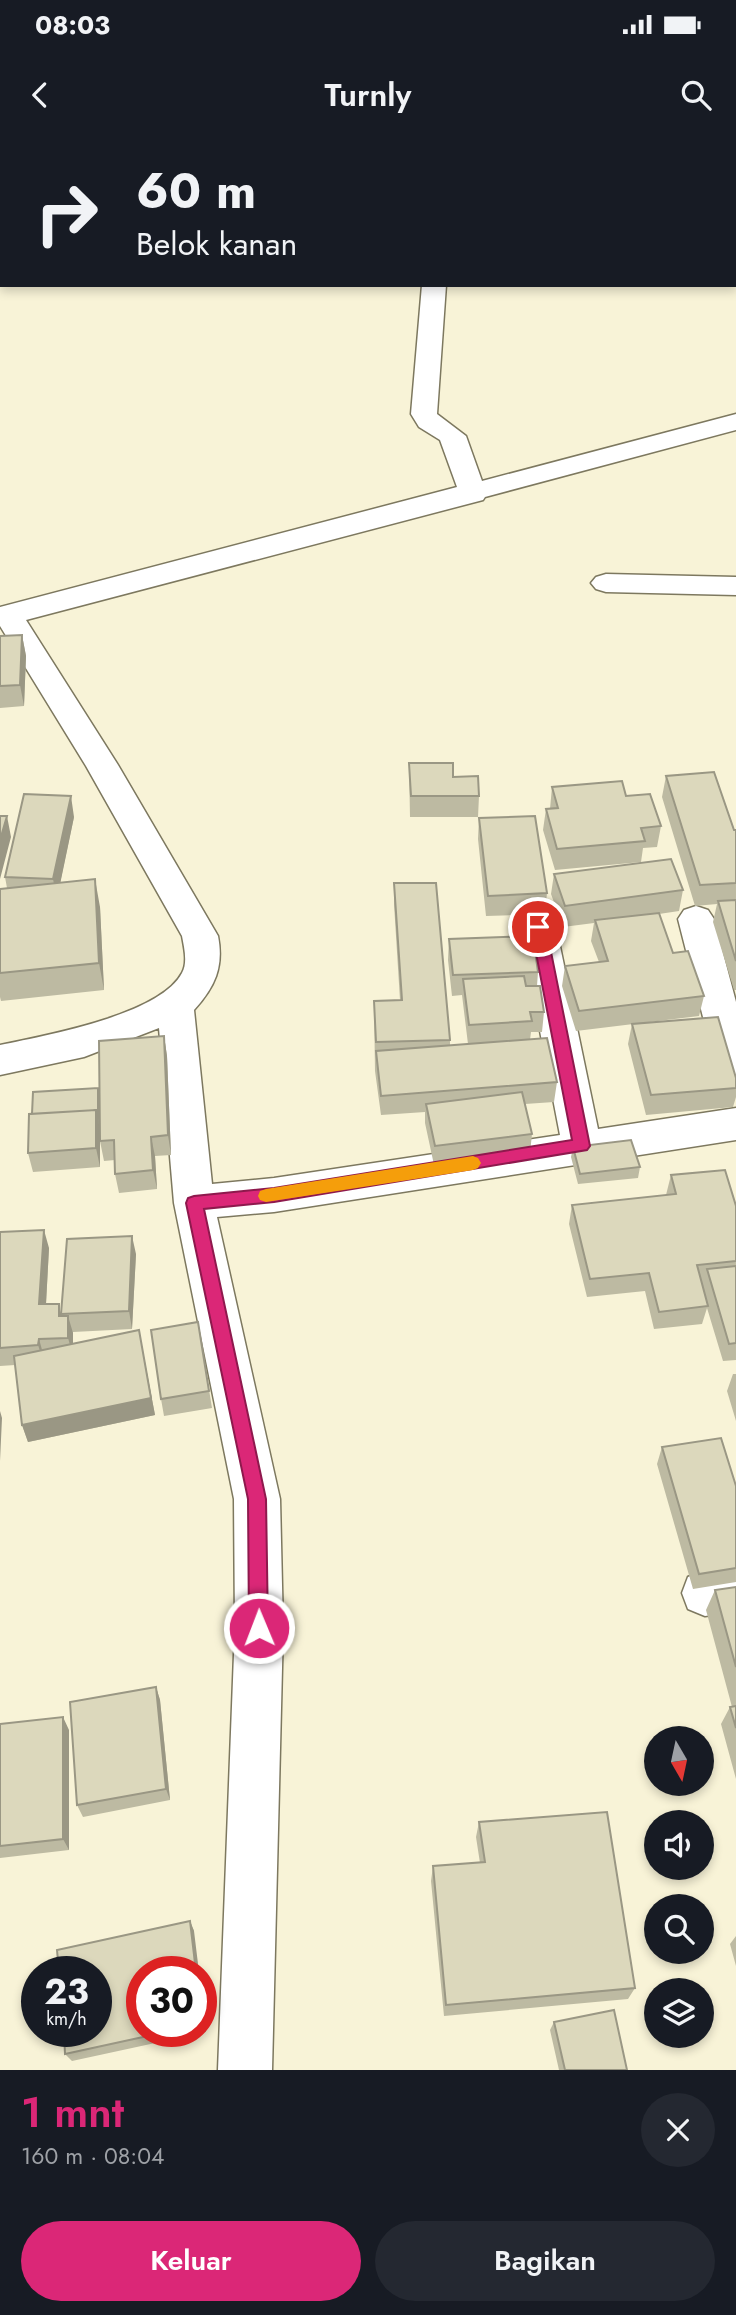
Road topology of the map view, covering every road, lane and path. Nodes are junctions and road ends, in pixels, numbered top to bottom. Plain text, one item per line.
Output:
1 (434, 287) edge
2 (736, 422) edge
3 (471, 494) junction
4 (606, 583) dead end
5 (736, 586) edge
6 (4, 616) edge
7 (696, 919) dead end
8 (538, 927) dead end
9 (175, 1006) junction
10 (0, 1060) edge
11 (736, 1072) edge
12 (736, 1124) edge
13 (582, 1146) junction
14 (194, 1203) junction
15 (245, 2070) edge

1 - 3 street
2 - 3 street
3 - 6 street
4 - 5 street
6 - 9 street
7 - 11 street
8 - 13 street
9 - 10 street
9 - 14 street
12 - 13 street
13 - 14 street
14 - 15 street

